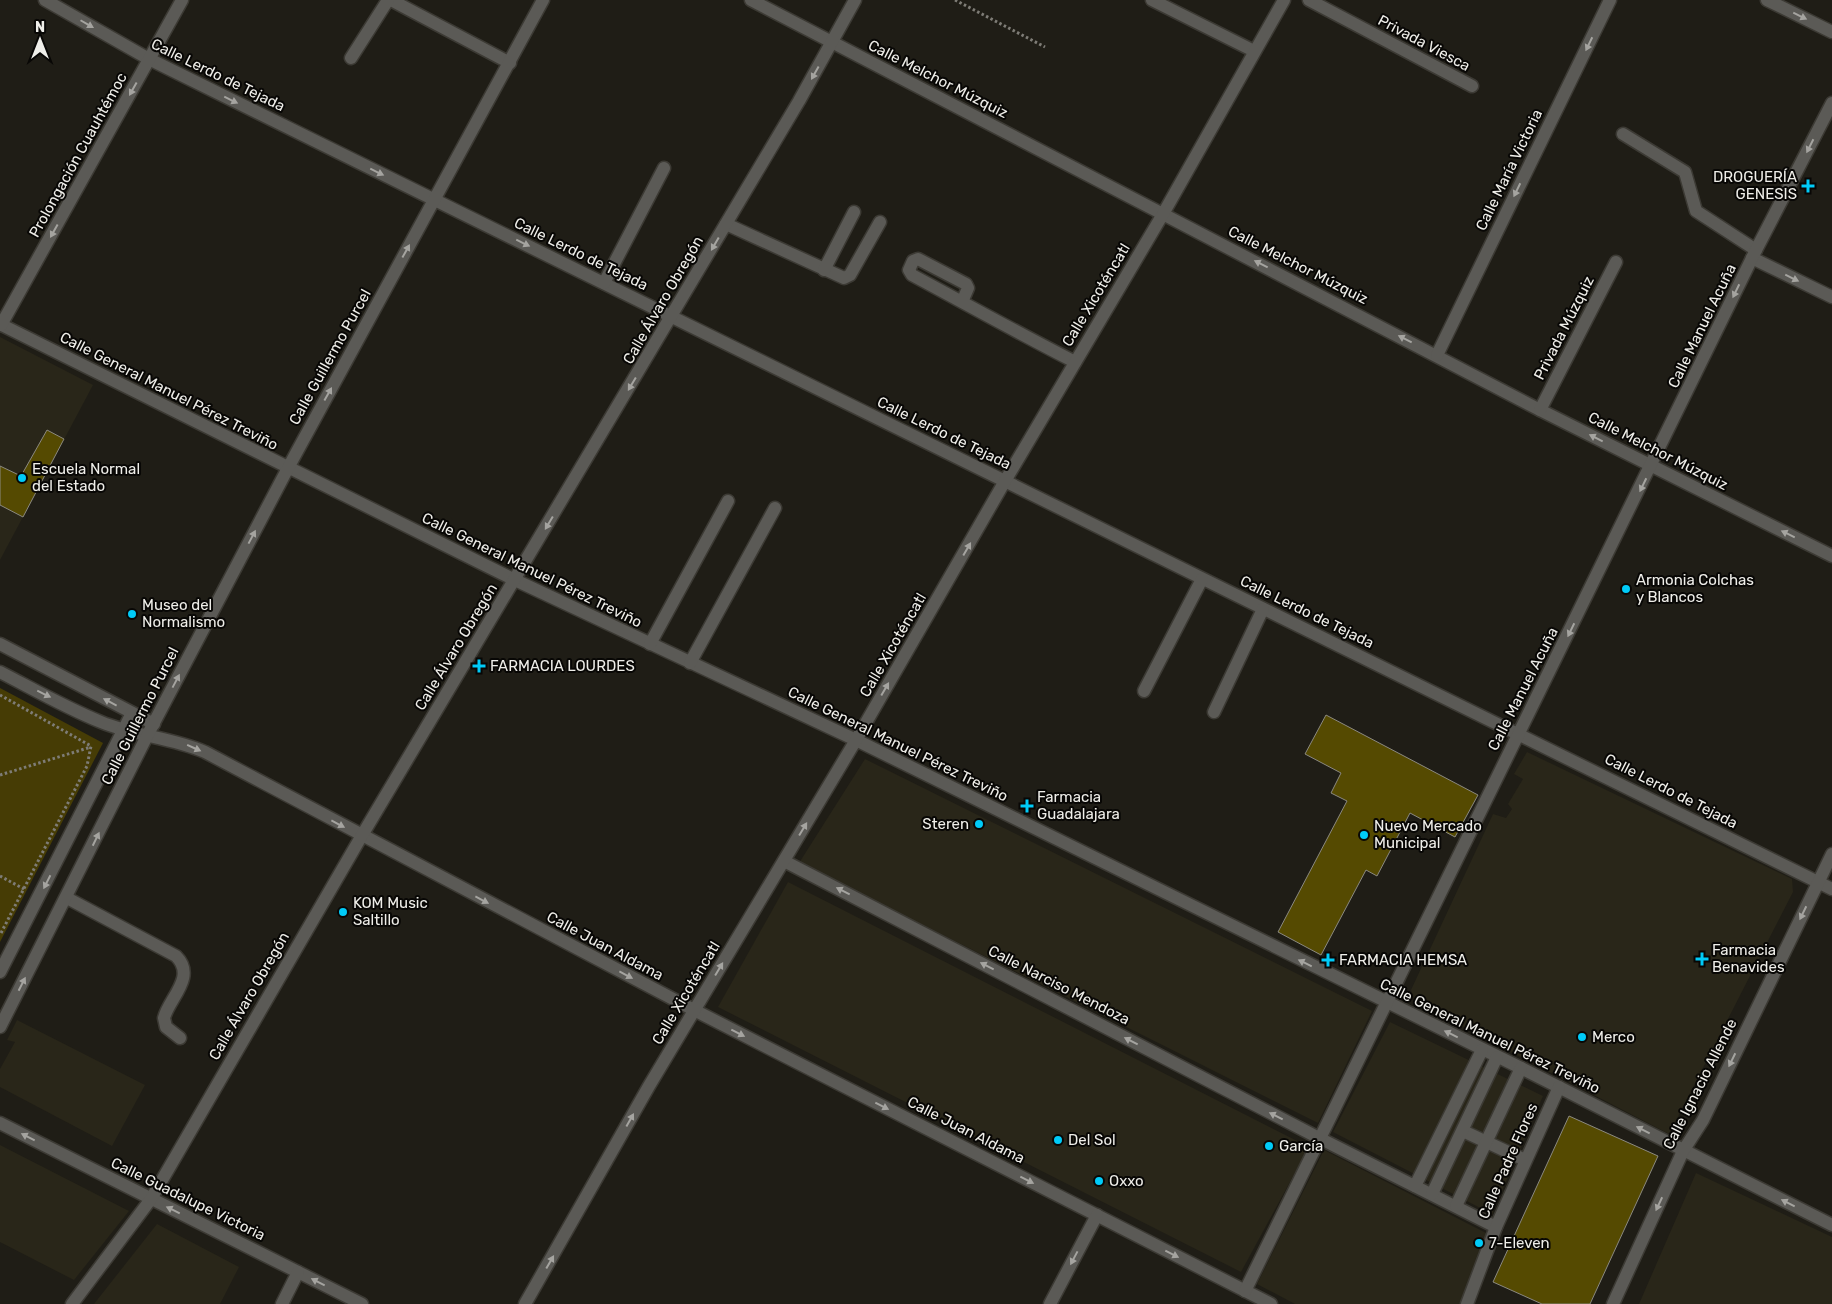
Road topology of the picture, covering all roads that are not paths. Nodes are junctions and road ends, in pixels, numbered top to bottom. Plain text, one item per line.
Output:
1 (45, 0) edge
2 (182, 0) edge
3 (390, 0) edge
4 (543, 0) edge
5 (751, 0) edge
6 (855, 0) edge
7 (1152, 0) edge
8 (1284, 0) edge
9 (1309, 0) edge
10 (1610, 0) edge
11 (1767, 0) edge
12 (1832, 32) edge
13 (832, 43) junction
14 (1254, 51) junction
15 (351, 58) dead end
16 (149, 59) junction
17 (510, 63) junction
18 (1472, 86) dead end
19 (1832, 103) edge
20 (1623, 134) dead end
21 (664, 168) dead end
22 (434, 200) junction
23 (854, 212) dead end
24 (1163, 214) junction
25 (880, 222) dead end
26 (726, 224) junction
27 (1754, 254) junction
28 (1616, 262) dead end
29 (824, 270) junction
30 (604, 283) junction
31 (1832, 297) edge
32 (962, 302) dead end
33 (672, 317) junction
34 (1, 325) edge
35 (1437, 355) junction
36 (1075, 362) junction
37 (1540, 410) junction
38 (1652, 466) junction
39 (288, 468) junction
40 (1005, 481) junction
41 (728, 501) dead end
42 (774, 508) dead end
43 (1832, 556) edge
44 (1202, 579) junction
45 (515, 580) junction
46 (1263, 609) junction
47 (0, 644) edge
48 (650, 644) junction
49 (690, 663) junction
50 (0, 672) edge
51 (1144, 691) dead end
52 (1214, 712) dead end
53 (132, 713) junction
54 (154, 724) junction
55 (124, 730) junction
56 (1519, 734) junction
57 (147, 736) junction
58 (856, 740) junction
59 (361, 837) junction
60 (1832, 854) edge
61 (784, 861) junction
62 (1818, 883) junction
63 (1832, 889) edge
64 (67, 898) junction
65 (0, 972) edge
66 (1386, 1003) junction
67 (694, 1010) junction
68 (0, 1027) edge
69 (180, 1038) dead end
70 (1482, 1050) junction
71 (1497, 1057) junction
72 (1521, 1068) junction
73 (1559, 1087) junction
74 (0, 1123) edge
75 (1463, 1131) junction
76 (1319, 1138) junction
77 (1487, 1143) junction
78 (1683, 1151) junction
79 (1525, 1160) junction
80 (1415, 1186) junction
81 (1432, 1194) junction
82 (151, 1199) junction
83 (1456, 1206) junction
84 (1097, 1215) junction
85 (1832, 1225) edge
86 (1496, 1227) junction
87 (298, 1272) junction
88 (1245, 1291) junction
89 (72, 1304) edge
90 (282, 1304) edge
91 (362, 1304) edge
92 (525, 1304) edge
93 (1050, 1304) edge
94 (1271, 1304) edge
95 (1467, 1304) edge
96 (1613, 1304) edge

1 -> 16 street, Calle Lerdo de Tejada
2 - 16 street, Prolongación Cuauhtémoc
3 - 15 street
3 - 17 street
4 - 17 street, Calle Guillermo Purcel
5 - 13 street, Calle Melchor Múzquiz
6 - 13 street, Calle Álvaro Obregón
7 - 14 street
8 - 14 street, Calle Xicoténcatl
9 - 18 street, Privada Viesca
10 -> 35 street, Calle María Victoria
11 -> 12 street
13 - 24 street, Calle Melchor Múzquiz
13 -> 26 street, Calle Álvaro Obregón
14 - 24 street, Calle Xicoténcatl
16 -> 22 street, Calle Lerdo de Tejada
16 -> 34 street, Prolongación Cuauhtémoc
17 - 22 street, Calle Guillermo Purcel
19 -> 27 street, Calle Manuel Acuña
20 - 27 street
21 - 30 street
22 -> 30 street, Calle Lerdo de Tejada
39 -> 22 street, Calle Guillermo Purcel
23 - 29 street
35 -> 24 street, Calle Melchor Múzquiz
24 - 36 street, Calle Xicoténcatl
25 - 29 street
26 - 29 street
26 -> 33 street, Calle Álvaro Obregón
27 -> 31 street
27 -> 38 street, Calle Manuel Acuña
28 - 37 street, Privada Múzquiz
30 - 33 street, Calle Lerdo de Tejada
32 - 36 street
33 - 40 street, Calle Lerdo de Tejada
33 -> 45 street, Calle Álvaro Obregón
34 - 39 street, Calle General Manuel Pérez Treviño
35 - 37 street, Calle Melchor Múzquiz
36 - 40 street, Calle Xicoténcatl
38 -> 37 street, Calle Melchor Múzquiz
43 -> 38 street, Calle Melchor Múzquiz
38 -> 56 street, Calle Manuel Acuña
39 - 45 street, Calle General Manuel Pérez Treviño
54 -> 39 street, Calle Guillermo Purcel
40 - 44 street, Calle Lerdo de Tejada
58 -> 40 street, Calle Xicoténcatl
41 - 48 street
42 - 49 street
44 - 46 street, Calle Lerdo de Tejada
44 - 51 street
45 - 48 street, Calle General Manuel Pérez Treviño
45 - 59 street, Calle Álvaro Obregón
46 - 52 street
46 - 56 street, Calle Lerdo de Tejada
53 -> 47 street
48 - 49 street, Calle General Manuel Pérez Treviño
49 - 58 street, Calle General Manuel Pérez Treviño
50 -> 55 street, Calle Juan Aldama
53 - 54 street
53 - 55 street, Calle Guillermo Purcel
54 - 57 street, Calle Guillermo Purcel
55 - 57 street, Calle Juan Aldama
55 -> 65 street, Calle Guillermo Purcel
56 - 62 street, Calle Lerdo de Tejada
56 - 66 street, Calle Manuel Acuña
57 -> 59 street, Calle Juan Aldama
64 -> 57 street, Calle Guillermo Purcel
61 -> 58 street, Calle Xicoténcatl
66 -> 58 street, Calle General Manuel Pérez Treviño
59 -> 67 street, Calle Juan Aldama
59 - 82 street, Calle Álvaro Obregón
60 - 62 street, Calle Ignacio Allende
67 -> 61 street, Calle Xicoténcatl
76 -> 61 street, Calle Narciso Mendoza
62 - 63 street, Calle Lerdo de Tejada
62 -> 78 street, Calle Ignacio Allende
68 -> 64 street, Calle Guillermo Purcel
64 - 69 street
70 -> 66 street, Calle General Manuel Pérez Treviño
66 - 76 street, Calle Manuel Acuña
67 -> 84 street, Calle Juan Aldama
92 -> 67 street, Calle Xicoténcatl
70 - 71 street, Calle General Manuel Pérez Treviño
70 - 80 street
71 - 72 street, Calle General Manuel Pérez Treviño
71 - 75 street
72 - 73 street, Calle General Manuel Pérez Treviño
72 - 77 street
78 -> 73 street, Calle General Manuel Pérez Treviño
73 - 79 street, Calle Padre Flores
82 -> 74 street, Calle Guadalupe Victoria
75 - 77 street
75 - 81 street
76 - 80 street, Calle Narciso Mendoza
76 - 88 street, Calle Manuel Acuña
77 - 79 street
77 - 83 street
85 -> 78 street, Calle General Manuel Pérez Treviño
78 -> 96 street, Calle Ignacio Allende
79 - 86 street, Calle Padre Flores
80 - 81 street, Calle Narciso Mendoza
81 - 83 street, Calle Narciso Mendoza
87 -> 82 street, Calle Guadalupe Victoria
82 - 89 street, Calle Álvaro Obregón
83 - 86 street, Calle Narciso Mendoza
84 -> 88 street, Calle Juan Aldama
84 -> 93 street
86 - 95 street, Calle Padre Flores
87 - 90 street
91 -> 87 street, Calle Guadalupe Victoria
88 - 94 street, Calle Juan Aldama

